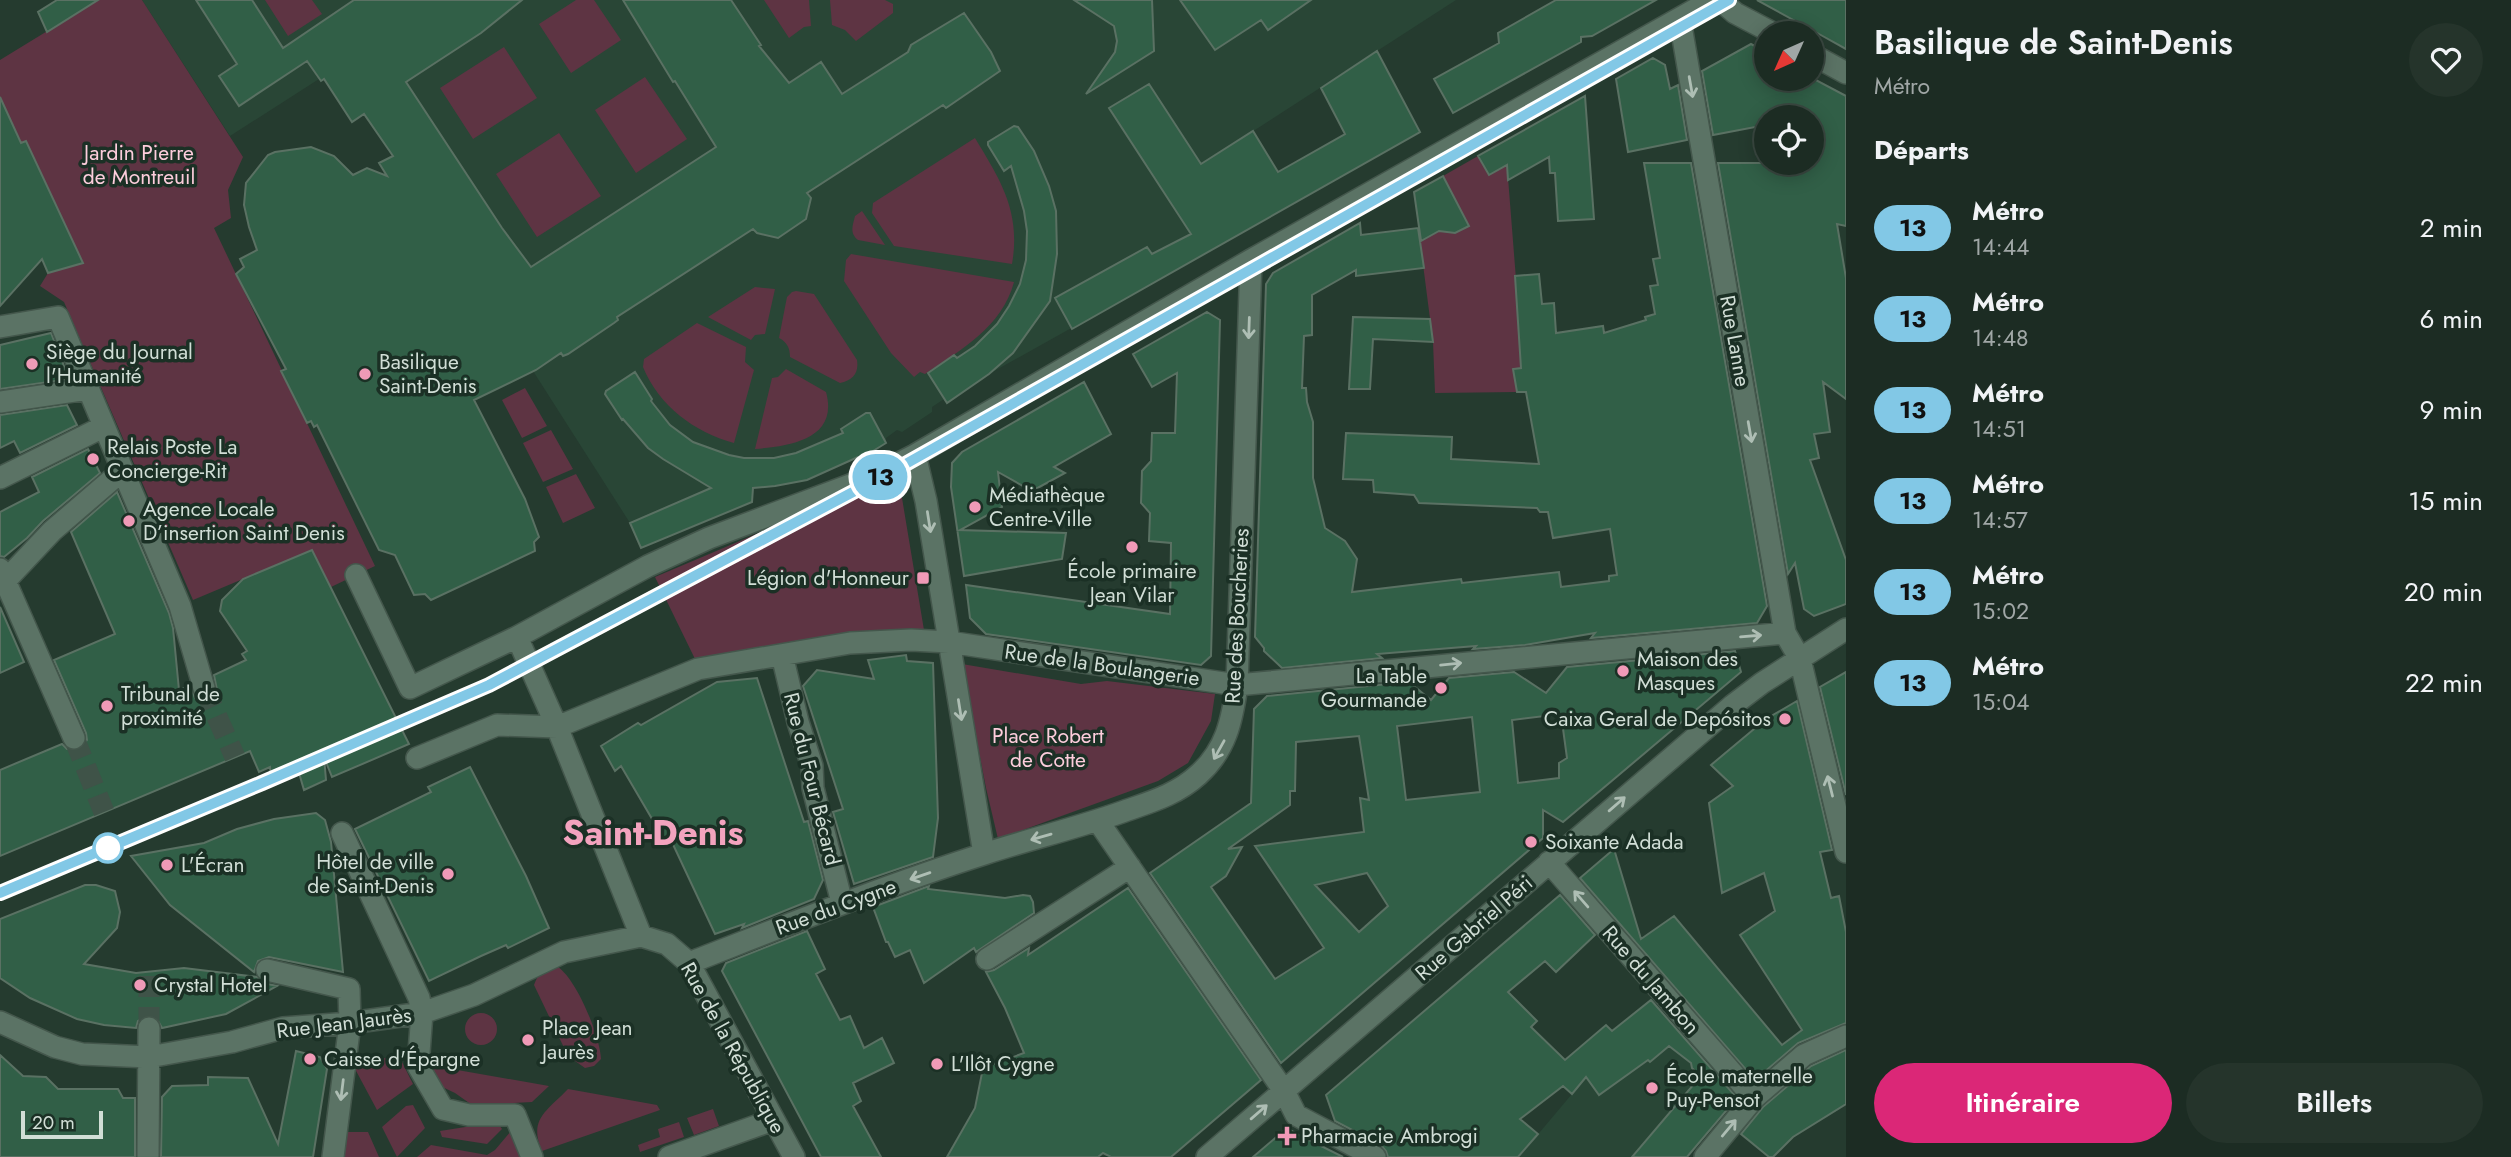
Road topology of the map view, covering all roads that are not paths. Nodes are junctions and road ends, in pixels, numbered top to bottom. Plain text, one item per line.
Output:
1 (1713, 0) edge
2 (1720, 0) edge
3 (1680, 20) junction
4 (1754, 23) edge
5 (1824, 61) edge
6 (1846, 73) edge
7 (1251, 260) junction
8 (0, 327) edge
9 (88, 389) junction
10 (0, 402) edge
11 (103, 427) junction
12 (915, 455) junction
13 (123, 470) junction
14 (0, 478) edge
15 (356, 575) dead end
16 (2, 577) edge
17 (1846, 629) edge
18 (1785, 633) junction
19 (517, 638) junction
20 (949, 642) junction
21 (782, 655) junction
22 (1800, 659) junction
23 (1237, 685) junction
24 (204, 688) tunnel mouth
25 (557, 727) junction
26 (74, 738) tunnel mouth
27 (417, 758) dead end
28 (1098, 821) junction
29 (342, 833) dead end
30 (1846, 852) edge
31 (984, 854) junction
32 (1549, 862) junction
33 (1130, 867) junction
34 (842, 903) junction
35 (641, 936) junction
36 (987, 959) dead end
37 (689, 963) junction
38 (267, 970) dead end
39 (422, 1013) junction
40 (0, 1022) edge
41 (350, 1023) junction
42 (149, 1028) tunnel mouth
43 (1846, 1036) edge
44 (149, 1058) junction
45 (1284, 1091) junction
46 (1754, 1098) junction
47 (774, 1120) junction
48 (148, 1157) edge
49 (333, 1157) edge
50 (532, 1157) edge
51 (669, 1157) edge
52 (794, 1157) edge
53 (1207, 1157) edge
54 (1375, 1157) edge
55 (1705, 1157) edge

1 - 3 street
2 - 4 street
3 - 7 street
3 -> 18 street, Rue Lanne
5 - 6 street
7 - 12 street
7 -> 23 street, Rue des Boucheries
8 - 9 street
9 - 10 street
9 - 11 street
11 - 13 street
11 - 14 street
12 - 19 street
12 -> 20 street
13 - 16 street
13 - 24 street
15 - 19 street
16 - 26 street
17 - 22 street, Rue Gabriel Péri
18 - 22 street, Rue Lanne
23 -> 18 street, Rue de la Boulangerie
19 - 25 street
20 - 21 street, Rue de la Boulangerie
20 - 23 street, Rue de la Boulangerie
20 -> 31 street
21 - 25 street, Rue de la Boulangerie
21 - 34 street, Rue du Four Bécard
30 -> 22 street, Rue Lanne
32 -> 22 street, Rue Gabriel Péri
23 -> 28 street, Rue des Boucheries
25 - 27 street
25 - 35 street
28 -> 31 street, Rue du Cygne
28 - 33 street
29 - 39 street
31 -> 34 street, Rue du Cygne
32 - 45 street, Rue Gabriel Péri
46 -> 32 street, Rue du Jambon
33 - 36 street
33 - 45 street
34 - 37 street, Rue du Cygne
35 - 37 street, Rue de la République
35 - 39 street, Rue Jean Jaurès
37 - 47 street, Rue de la République
38 - 41 street
39 - 41 street, Rue Jean Jaurès
39 - 50 street
40 - 44 street, Rue Jean Jaurès
41 - 44 street, Rue Jean Jaurès
41 -> 49 street
42 - 44 street
43 - 46 street
44 - 48 street
53 -> 45 street, Rue Gabriel Péri
45 - 54 street
55 -> 46 street
47 - 51 street
47 - 52 street, Rue de la République

